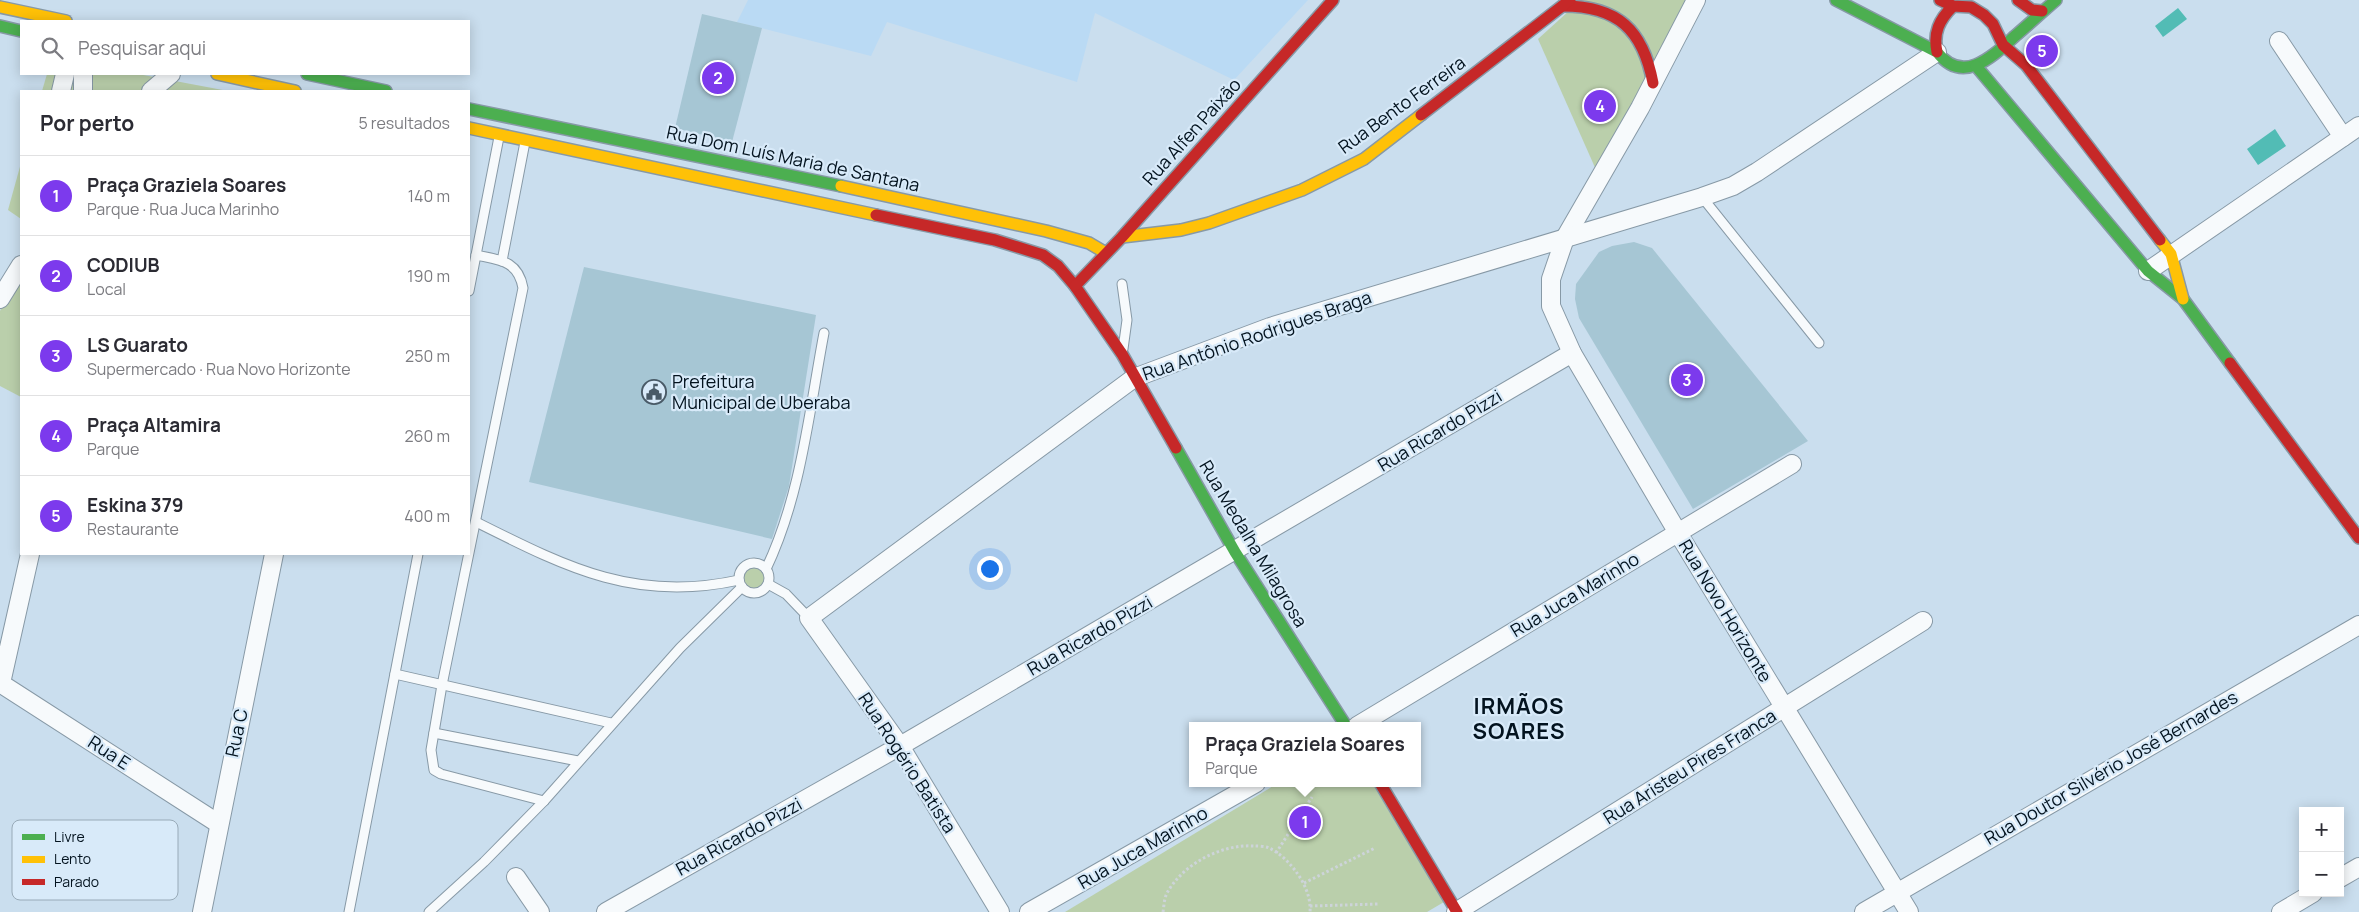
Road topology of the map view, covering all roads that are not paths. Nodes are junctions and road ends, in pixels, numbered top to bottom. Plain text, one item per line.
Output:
1 (1333, 0) edge
2 (1696, 0) edge
3 (1836, 0) edge
4 (1940, 0) edge
5 (1983, 0) edge
6 (2018, 0) edge
7 (2056, 0) edge
8 (1567, 3) edge
9 (1953, 6) junction
10 (0, 7) edge
11 (1970, 7) junction
12 (2042, 11) junction
13 (61, 20) edge
14 (0, 26) edge
15 (20, 31) edge
16 (2279, 41) dead end
17 (2004, 45) junction
18 (1937, 52) junction
19 (1976, 66) junction
20 (65, 75) edge
21 (83, 75) edge
22 (170, 75) edge
23 (222, 75) edge
24 (312, 75) edge
25 (1653, 83) junction
26 (61, 90) edge
27 (83, 90) edge
28 (152, 90) edge
29 (290, 90) edge
30 (381, 90) edge
31 (470, 110) edge
32 (502, 117) junction
33 (529, 122) junction
34 (2359, 126) edge
35 (470, 128) edge
36 (499, 134) junction
37 (2343, 137) junction
38 (526, 140) junction
39 (1702, 197) junction
40 (1122, 237) junction
41 (1565, 238) junction
42 (1106, 253) junction
43 (2171, 254) junction
44 (476, 255) junction
45 (502, 261) junction
46 (20, 267) edge
47 (2148, 272) junction
48 (1122, 284) dead end
49 (470, 286) edge
50 (1075, 286) junction
51 (0, 299) edge
52 (2183, 299) junction
53 (824, 333) dead end
54 (1820, 343) dead end
55 (1572, 353) junction
56 (1122, 354) junction
57 (1134, 378) junction
58 (1792, 464) dead end
59 (476, 522) junction
60 (1678, 533) junction
61 (2359, 538) edge
62 (470, 551) edge
63 (1235, 552) junction
64 (30, 555) edge
65 (274, 555) edge
66 (418, 555) edge
67 (469, 555) edge
68 (766, 569) junction
69 (741, 583) junction
70 (768, 584) junction
71 (810, 618) junction
72 (1923, 621) dead end
73 (2359, 625) edge
74 (395, 674) junction
75 (1, 683) edge
76 (442, 685) junction
77 (1784, 708) junction
78 (1343, 722) edge
79 (1364, 722) edge
80 (611, 724) junction
81 (434, 733) junction
82 (900, 746) junction
83 (578, 762) junction
84 (1249, 787) edge
85 (1382, 787) edge
86 (544, 801) junction
87 (218, 824) junction
88 (2359, 867) edge
89 (2344, 876) edge
90 (516, 877) dead end
91 (1897, 893) junction
92 (2306, 897) edge
93 (202, 912) edge
94 (349, 912) edge
95 (429, 912) edge
96 (540, 912) edge
97 (606, 912) edge
98 (1000, 912) edge
99 (1029, 912) edge
100 (1457, 912) edge
101 (1864, 912) edge
102 (1910, 912) edge
103 (2281, 912) edge

1 - 40 street, Rua Alfen Paixão
2 - 25 street
3 - 18 street
4 - 9 street
5 - 11 street
6 - 12 street
7 - 12 street
8 - 25 street
8 - 40 street, Rua Bento Ferreira
9 - 11 street
9 - 18 street
10 - 13 street
11 - 17 street
12 - 17 street
14 - 15 street
16 - 37 street
17 - 19 street
17 - 43 street
18 - 19 street
18 - 39 street, Rua Antônio Rodrigues Braga
19 - 47 street
20 - 26 street
21 - 27 street
22 - 28 street
23 - 29 street
24 - 30 street
25 - 41 street
31 - 32 street, Rua Dom Luís Maria de Santana
32 - 33 street, Rua Dom Luís Maria de Santana
32 - 36 lane
33 - 38 lane
33 - 42 street, Rua Dom Luís Maria de Santana
34 - 37 street
35 - 36 street, Rua Dom Luís Maria de Santana
36 - 38 street, Rua Dom Luís Maria de Santana
36 - 44 lane
37 - 43 street
38 - 45 lane
38 - 50 street, Rua Dom Luís Maria de Santana
39 - 41 street, Rua Antônio Rodrigues Braga
39 - 54 lane
40 - 42 street, Rua Alfen Paixão
41 - 55 street, Rua Novo Horizonte
41 - 57 street, Rua Antônio Rodrigues Braga
42 - 50 street, Rua Alfen Paixão
43 - 47 street
43 - 52 street
44 - 45 lane
44 - 49 lane
45 - 59 lane
46 - 51 street
47 - 52 street
48 - 56 lane
50 - 56 street, Rua Dom Luís Maria de Santana
52 - 61 street
53 - 68 lane
55 - 60 street, Rua Novo Horizonte
55 - 63 street, Rua Ricardo Pizzi
56 - 57 street, Rua Medalha Milagrosa
57 - 63 street, Rua Medalha Milagrosa
57 - 71 street, Rua Antônio Rodrigues Braga
58 - 60 street, Rua Juca Marinho
59 - 62 lane
59 - 69 lane
60 - 77 street, Rua Novo Horizonte
60 - 79 street, Rua Juca Marinho
63 - 78 street, Rua Medalha Milagrosa
63 - 82 street, Rua Ricardo Pizzi
64 - 75 street
65 - 87 street, Rua C
66 - 74 lane
67 - 76 lane
68 - 69 lane
68 - 70 lane
69 - 70 lane
69 - 80 lane
70 - 71 lane
71 - 82 street, Rua Rogério Batista
72 - 77 street, Rua Aristeu Pires Franca
73 - 91 street, Rua Doutor Silvério José Bernardes
74 - 76 lane
74 - 94 lane
75 - 87 street, Rua E
76 - 80 lane
76 - 81 lane
77 - 91 street, Rua Novo Horizonte
77 - 100 street, Rua Aristeu Pires Franca
80 - 83 lane
81 - 83 lane
81 - 86 lane
82 - 97 street, Rua Ricardo Pizzi
82 - 98 street, Rua Rogério Batista
83 - 86 lane
84 - 99 street, Rua Juca Marinho
85 - 100 street
86 - 95 lane
87 - 93 street, Rua C
88 - 89 street
90 - 96 street
91 - 101 street, Rua Doutor Silvério José Bernardes
91 - 102 street, Rua Novo Horizonte
92 - 103 street

